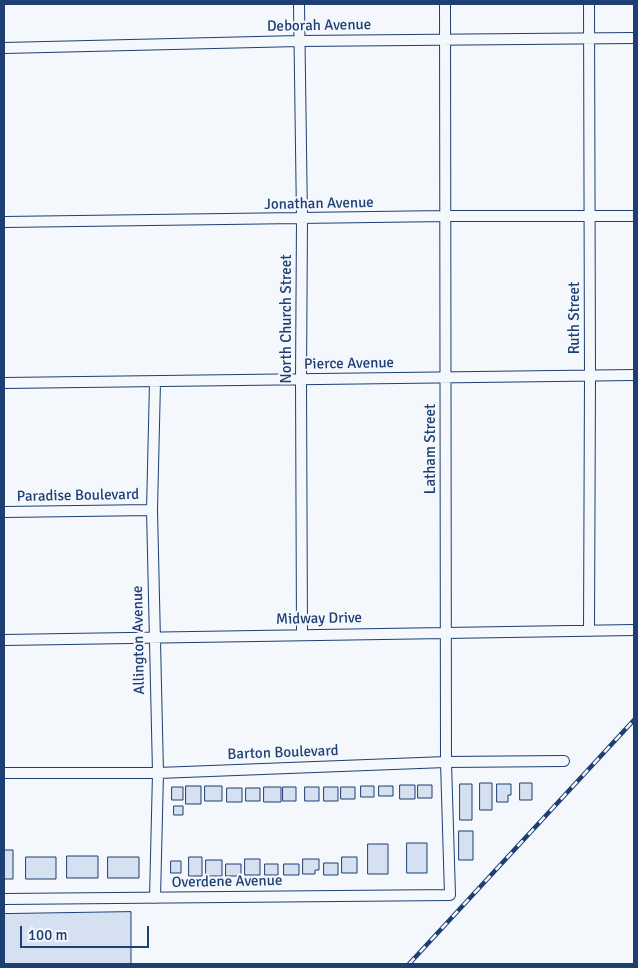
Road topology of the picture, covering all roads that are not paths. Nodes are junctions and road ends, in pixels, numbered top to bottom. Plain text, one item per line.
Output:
1 (300, 4) edge
2 (445, 4) edge
3 (589, 4) edge
4 (634, 38) edge
5 (589, 39) junction
6 (445, 40) junction
7 (299, 41) junction
8 (4, 48) edge
9 (446, 216) junction
10 (634, 216) edge
11 (590, 217) junction
12 (302, 219) junction
13 (4, 222) edge
14 (634, 375) edge
15 (446, 377) junction
16 (590, 377) junction
17 (301, 380) junction
18 (155, 382) junction
19 (4, 383) edge
20 (152, 510) junction
21 (4, 512) edge
22 (634, 630) edge
23 (589, 631) junction
24 (446, 633) junction
25 (302, 635) junction
26 (154, 636) junction
27 (4, 640) edge
28 (564, 761) dead end
29 (446, 762) junction
30 (158, 772) junction
31 (4, 773) edge
32 (450, 895) joint
33 (155, 898) junction
34 (4, 899) edge

1 - 7 street, North Church Street
2 - 6 street, Latham Street
3 - 5 street, Ruth Street
4 - 5 street, Deborah Avenue
5 - 6 street, Deborah Avenue
5 - 11 street, Ruth Street
6 - 7 street, Deborah Avenue
6 - 9 street, Latham Street
7 - 8 street, Deborah Avenue
7 - 12 street, North Church Street
9 - 11 street, Jonathan Avenue
9 - 12 street, Jonathan Avenue
9 - 15 street, Latham Street
10 - 11 street, Jonathan Avenue
11 - 16 street, Ruth Street
12 - 13 street, Jonathan Avenue
12 - 17 street, North Church Street
14 - 16 street, Pierce Avenue
15 - 16 street, Pierce Avenue
15 - 17 street, Pierce Avenue
15 - 24 street, Latham Street
16 - 23 street, Ruth Street
17 - 18 street, Pierce Avenue
17 - 25 street, North Church Street
18 - 19 street, Pierce Avenue
18 - 20 street, Allington Avenue
20 - 21 street, Paradise Boulevard
20 - 26 street, Allington Avenue
22 - 23 street, Midway Drive
23 - 24 street, Midway Drive
24 - 25 street, Midway Drive
24 - 29 street, Latham Street
25 - 26 street, Midway Drive
26 - 27 street, Midway Drive
26 - 30 street, Allington Avenue
28 - 29 street, Barton Boulevard
29 - 30 street, Barton Boulevard
29 - 32 street, Latham Street
30 - 31 street, Barton Boulevard
30 - 33 street, Allington Avenue
32 - 33 street, Overdene Avenue
33 - 34 street, Overdene Avenue

